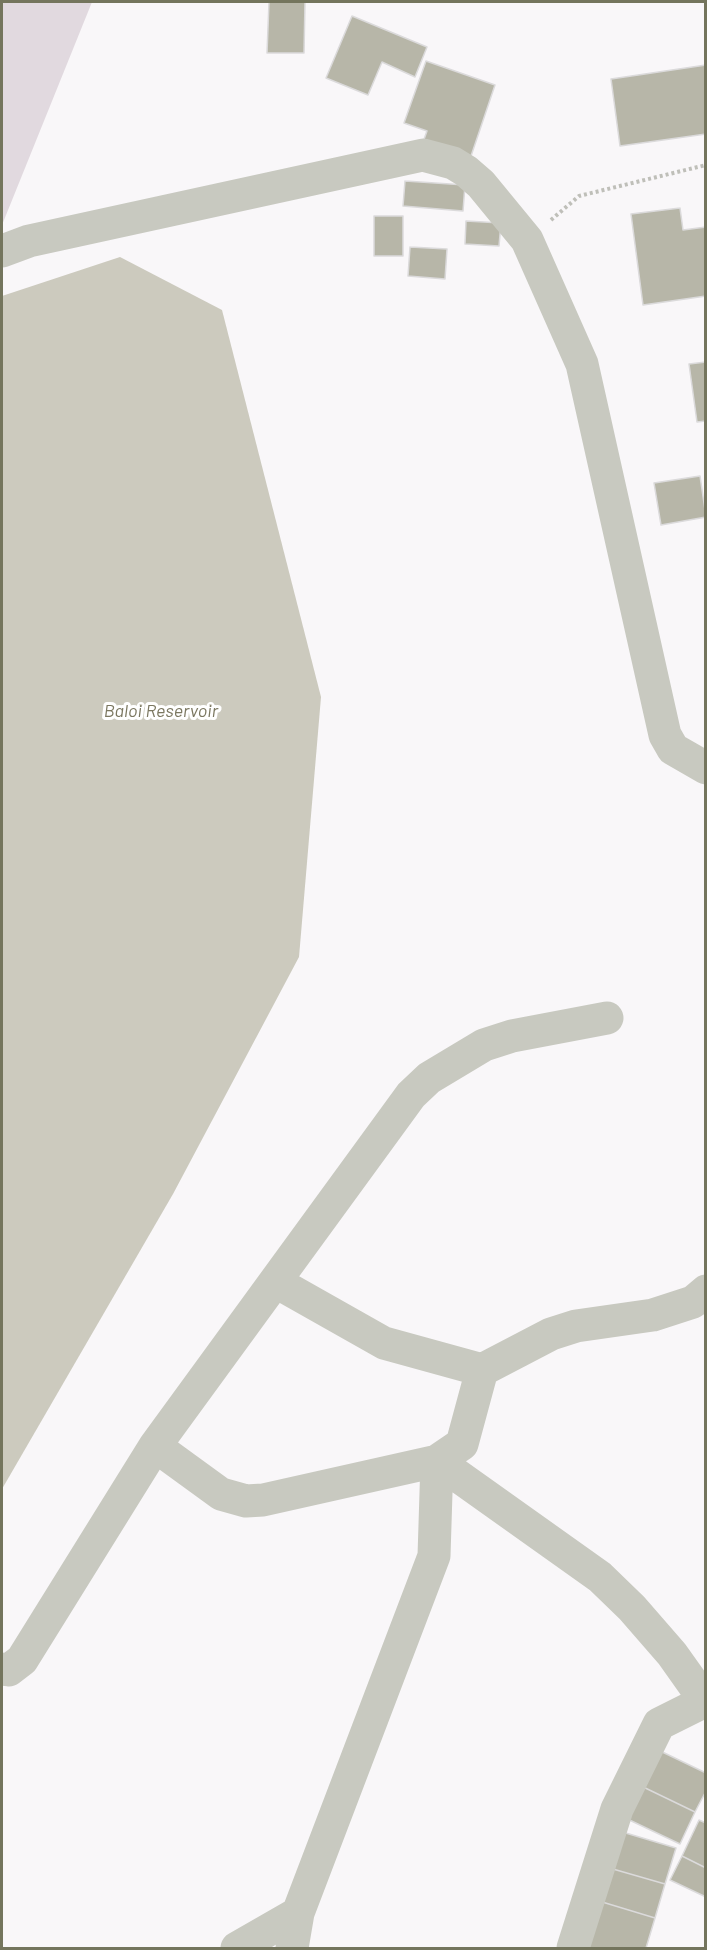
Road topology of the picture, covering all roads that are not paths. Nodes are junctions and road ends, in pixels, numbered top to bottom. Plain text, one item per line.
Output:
1 (2, 251) edge
2 (705, 768) edge
3 (607, 1018) dead end
4 (276, 1282) junction
5 (705, 1291) edge
6 (482, 1370) junction
7 (155, 1446) junction
8 (437, 1461) junction
9 (2, 1669) edge
10 (705, 1701) edge
11 (298, 1913) junction
12 (237, 1948) edge
13 (292, 1948) edge
14 (573, 1948) edge

1 - 2 street
3 - 4 street
4 - 6 street
4 - 7 street
5 - 6 street
6 - 8 street
7 - 8 street
7 - 9 street
8 - 10 street
8 - 11 street
10 - 14 street
11 - 12 street
11 - 13 street

